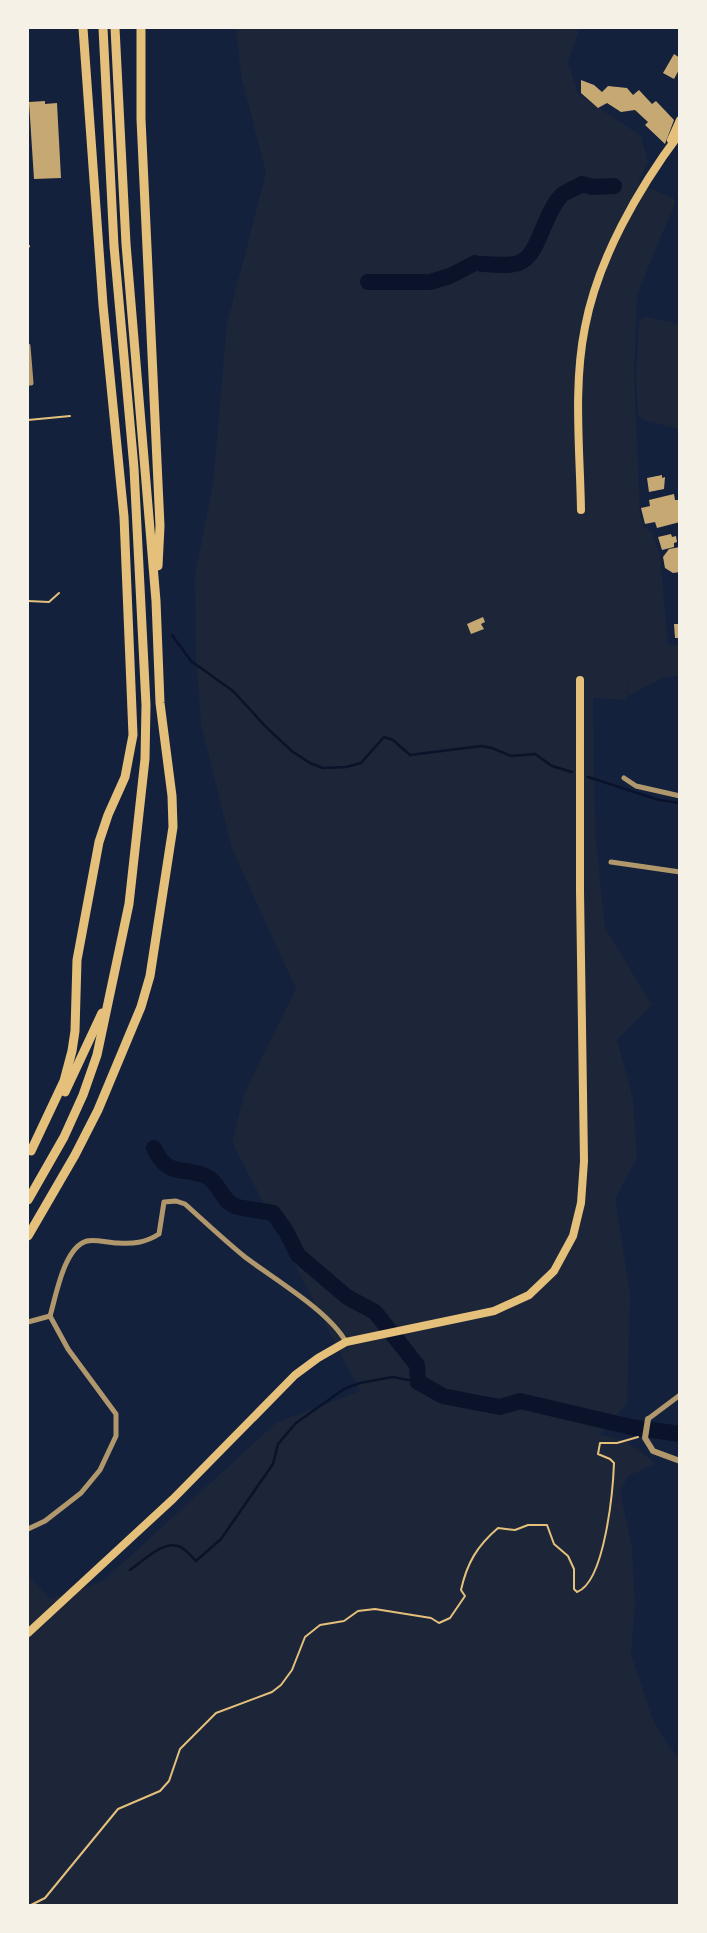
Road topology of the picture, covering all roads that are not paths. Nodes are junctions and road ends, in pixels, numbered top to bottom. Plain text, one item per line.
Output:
1 (83, 28) edge
2 (103, 28) edge
3 (115, 28) edge
4 (141, 28) edge
5 (680, 120) edge
6 (680, 134) edge
7 (665, 153) junction
8 (28, 346) edge
9 (28, 383) edge
10 (581, 510) dead end
11 (156, 601) junction
12 (580, 680) dead end
13 (624, 778) dead end
14 (680, 796) edge
15 (611, 862) dead end
16 (680, 872) edge
17 (113, 975) junction
18 (29, 1154) edge
19 (28, 1200) edge
20 (28, 1236) edge
21 (50, 1316) junction
22 (28, 1322) edge
23 (346, 1342) junction
24 (680, 1395) edge
25 (648, 1418) joint
26 (680, 1461) edge
27 (28, 1529) edge
28 (28, 1633) edge

1 - 18 highway
2 - 17 highway
3 - 11 highway
4 - 11 highway
5 - 7 main road
6 - 7 main road
7 - 10 main road
8 - 9 street
11 - 20 highway
12 - 23 main road
13 - 14 street
15 - 16 street
17 - 18 highway
17 - 19 highway
21 - 22 street
21 - 23 street
21 - 27 street
23 - 28 main road
24 - 25 street
25 - 26 street

